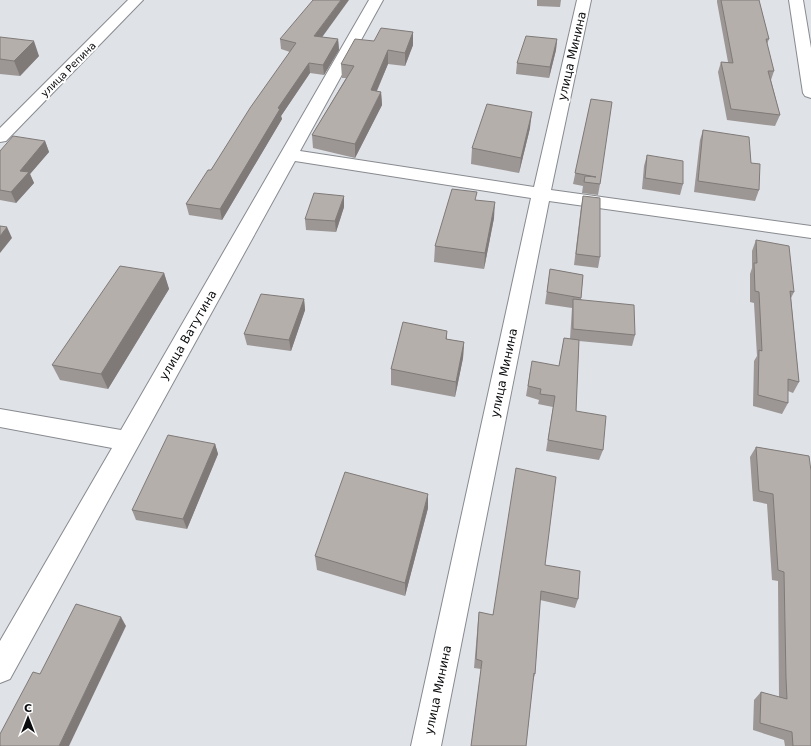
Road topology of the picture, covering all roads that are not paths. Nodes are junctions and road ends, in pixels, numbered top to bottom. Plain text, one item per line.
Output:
1 (136, 0) edge
2 (376, 0) edge
3 (584, 0) edge
4 (796, 0) edge
5 (811, 93) edge
6 (0, 137) edge
7 (290, 155) junction
8 (541, 194) junction
9 (811, 232) edge
10 (0, 418) edge
11 (128, 441) junction
12 (0, 669) edge
13 (426, 746) edge

1 - 6 street, улица Репина
2 - 7 street, улица Ватутина
3 - 8 street, улица Минина
4 - 5 street
7 - 8 street
7 - 11 street, улица Ватутина
8 - 9 street
8 - 13 street, улица Минина
10 - 11 street
11 - 12 street, улица Ватутина

